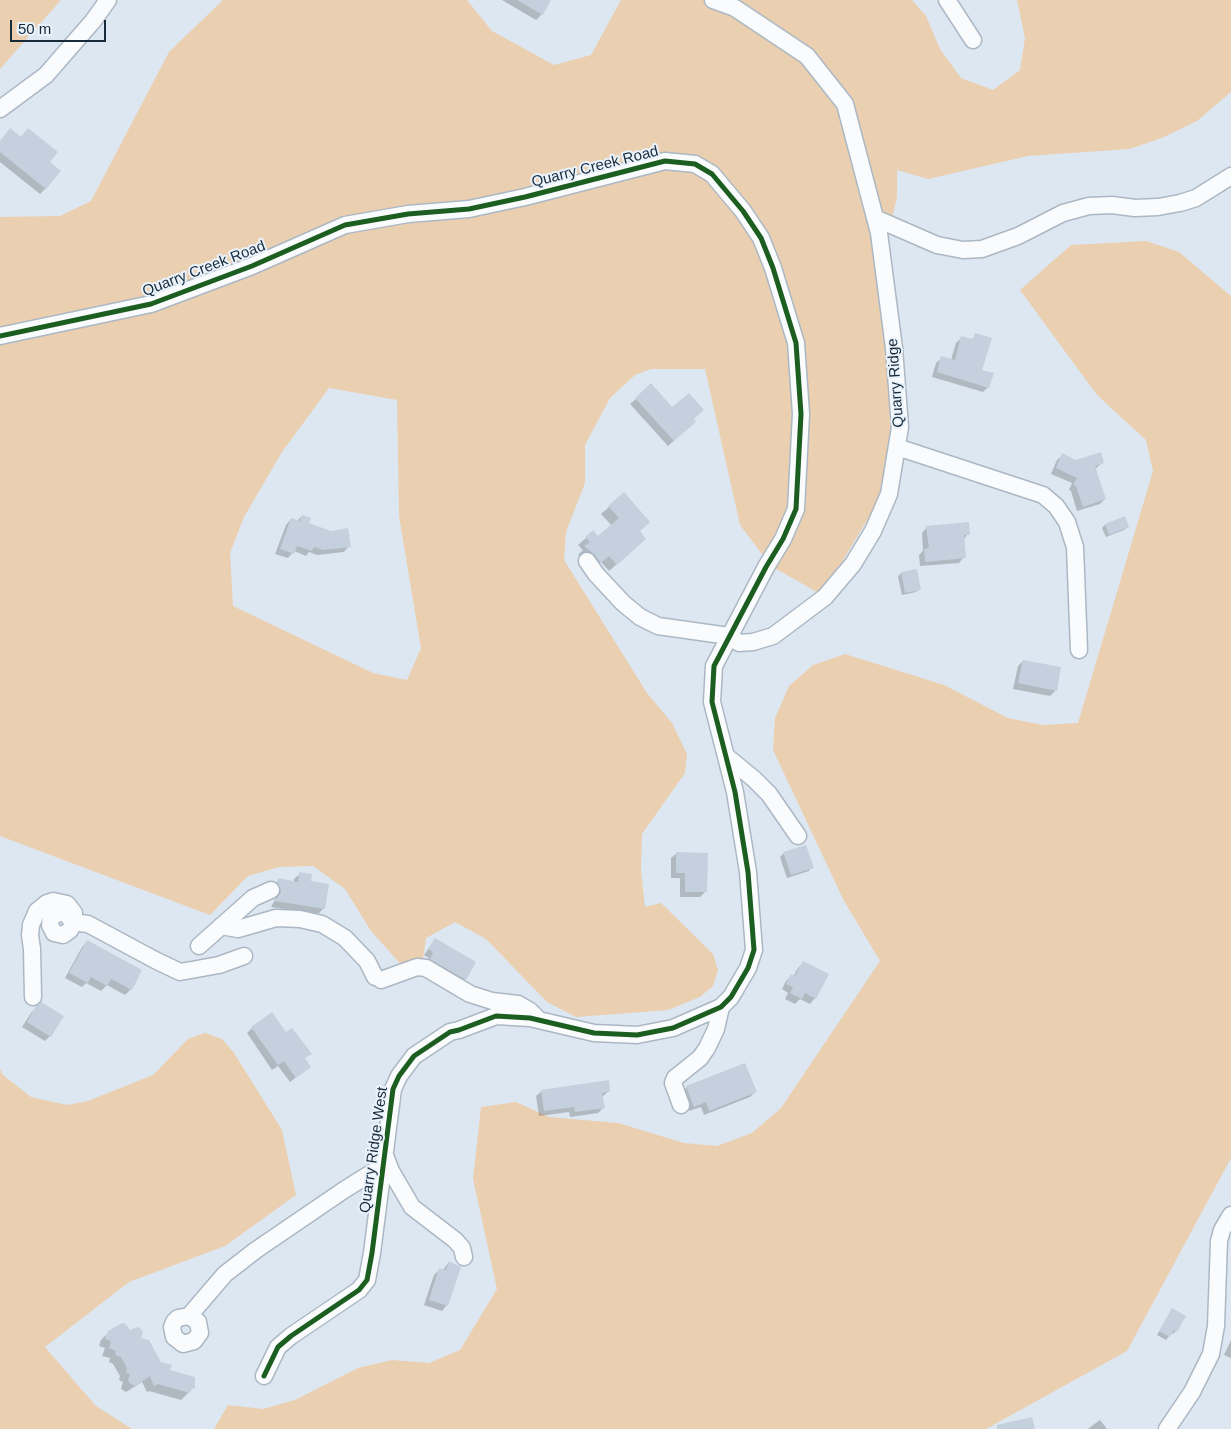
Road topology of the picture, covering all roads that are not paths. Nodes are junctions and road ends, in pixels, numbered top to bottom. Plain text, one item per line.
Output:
1 (108, 0) edge
2 (713, 0) edge
3 (948, 0) edge
4 (972, 40) dead end
5 (0, 109) edge
6 (1231, 176) edge
7 (875, 218) junction
8 (0, 336) edge
9 (897, 447) junction
10 (587, 561) dead end
11 (729, 636) junction
12 (1079, 650) dead end
13 (726, 756) junction
14 (798, 836) dead end
15 (271, 890) dead end
16 (221, 926) junction
17 (199, 946) dead end
18 (244, 956) dead end
19 (33, 997) dead end
20 (721, 1007) junction
21 (538, 1020) junction
22 (681, 1105) dead end
23 (385, 1161) junction
24 (1231, 1215) edge
25 (464, 1257) dead end
26 (189, 1316) dead end
27 (264, 1376) dead end
28 (1167, 1429) edge

1 - 5 street
2 - 7 street, Quarry Ridge
3 - 4 street
6 - 7 street
7 - 9 street, Quarry Ridge
8 - 11 street, Quarry Creek Road
9 - 11 street, Quarry Ridge
9 - 12 street
10 - 11 street, Quarry Ridge
11 - 13 street, Quarry Ridge West
13 - 14 street
13 - 20 street, Quarry Ridge West
15 - 16 street
16 - 17 street
16 - 21 street
18 - 19 street
20 - 21 street, Quarry Ridge West
20 - 22 street
21 - 23 street, Quarry Ridge West
23 - 25 street
23 - 26 street
23 - 27 street, Quarry Ridge West
24 - 28 street

